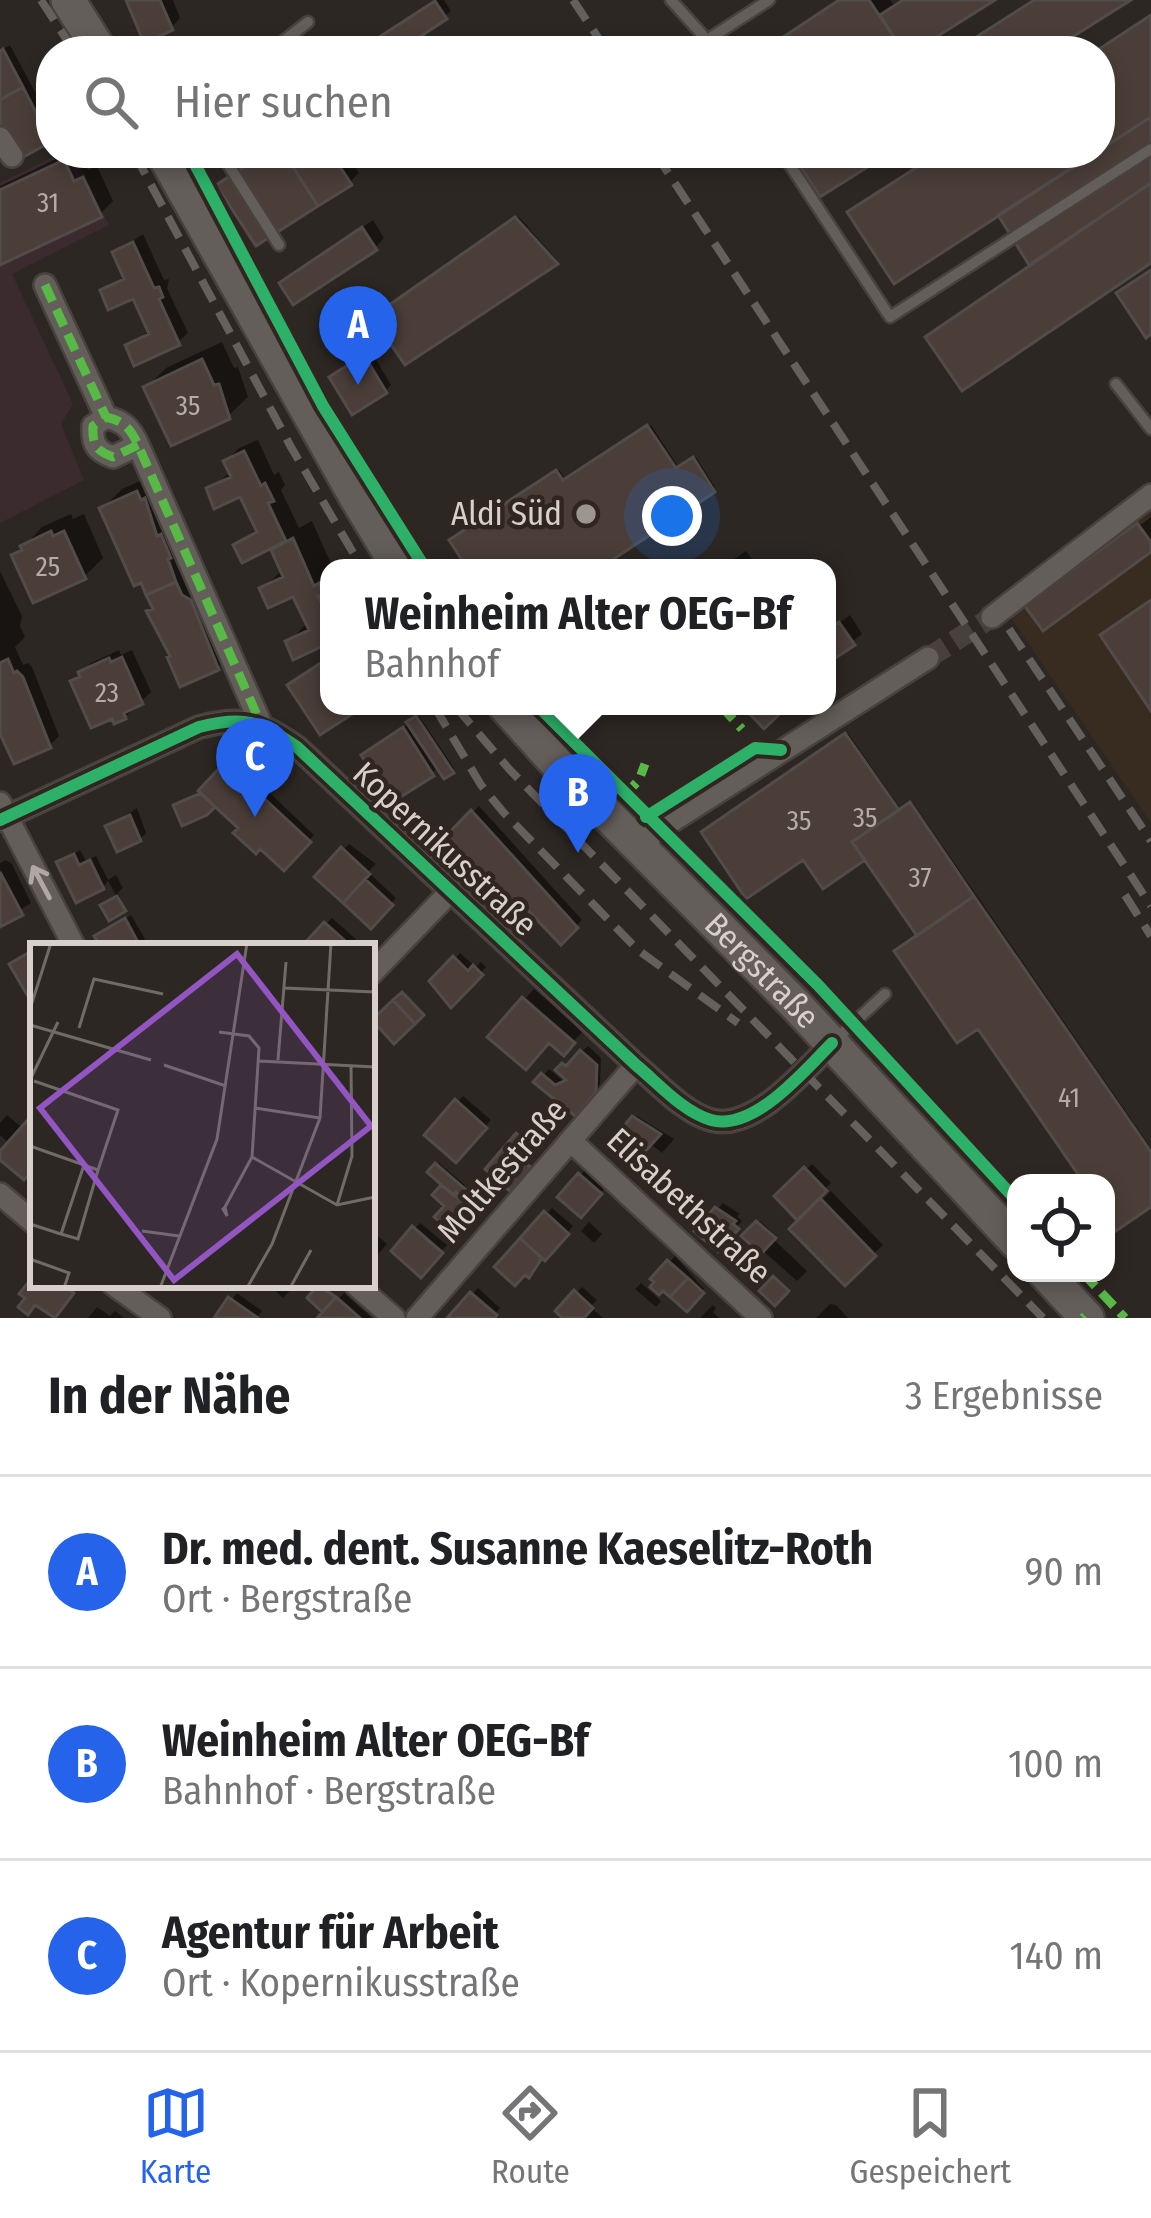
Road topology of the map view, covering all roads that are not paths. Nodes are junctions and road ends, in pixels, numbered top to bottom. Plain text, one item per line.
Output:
1 (68, 0) edge
2 (671, 0) edge
3 (769, 0) edge
4 (308, 22) dead end
5 (91, 36) edge
6 (291, 36) edge
7 (702, 36) edge
8 (722, 36) edge
9 (1151, 149) edge
10 (177, 168) edge
11 (230, 168) edge
12 (792, 168) edge
13 (279, 245) dead end
14 (45, 285) dead end
15 (1116, 384) dead end
16 (106, 417) junction
17 (1151, 430) edge
18 (138, 445) junction
19 (1151, 495) edge
20 (394, 559) edge
21 (992, 616) tunnel mouth
22 (928, 658) tunnel mouth
23 (514, 715) edge
24 (260, 722) junction
25 (2, 813) edge
26 (639, 845) junction
27 (451, 891) junction
28 (72, 943) edge
29 (375, 970) edge
30 (885, 994) dead end
31 (832, 1043) junction
32 (636, 1065) junction
33 (572, 1142) junction
34 (0, 1194) edge
35 (30, 1219) edge
36 (1007, 1232) edge
37 (1053, 1282) edge
38 (118, 1288) edge
39 (359, 1288) edge
40 (160, 1318) edge
41 (394, 1318) edge
42 (417, 1318) edge
43 (761, 1318) edge
44 (1087, 1318) edge

1 - 5 main road
2 - 7 lane
3 - 8 lane
4 - 6 lane
9 - 12 lane
10 - 20 main road
11 - 13 lane
14 - 16 street, Kopernikusstraße
15 - 17 lane
16 - 18 street, Kopernikusstraße
16 - 18 street, Kopernikusstraße
18 - 24 street, Kopernikusstraße
19 - 21 street
22 - 26 street
23 - 26 main road, Bergstraße
24 - 25 street
24 - 27 street, Kopernikusstraße
28 -> 25 street
26 - 31 main road, Bergstraße
27 - 29 street
27 - 32 street, Kopernikusstraße
30 - 31 lane
31 - 32 street, Kopernikusstraße
31 - 36 main road, Bergstraße
32 - 33 street, Moltkestraße
33 - 42 street, Moltkestraße
33 - 43 street, Elisabethstraße
34 - 35 street
37 - 44 main road
38 - 40 street
39 - 41 street

